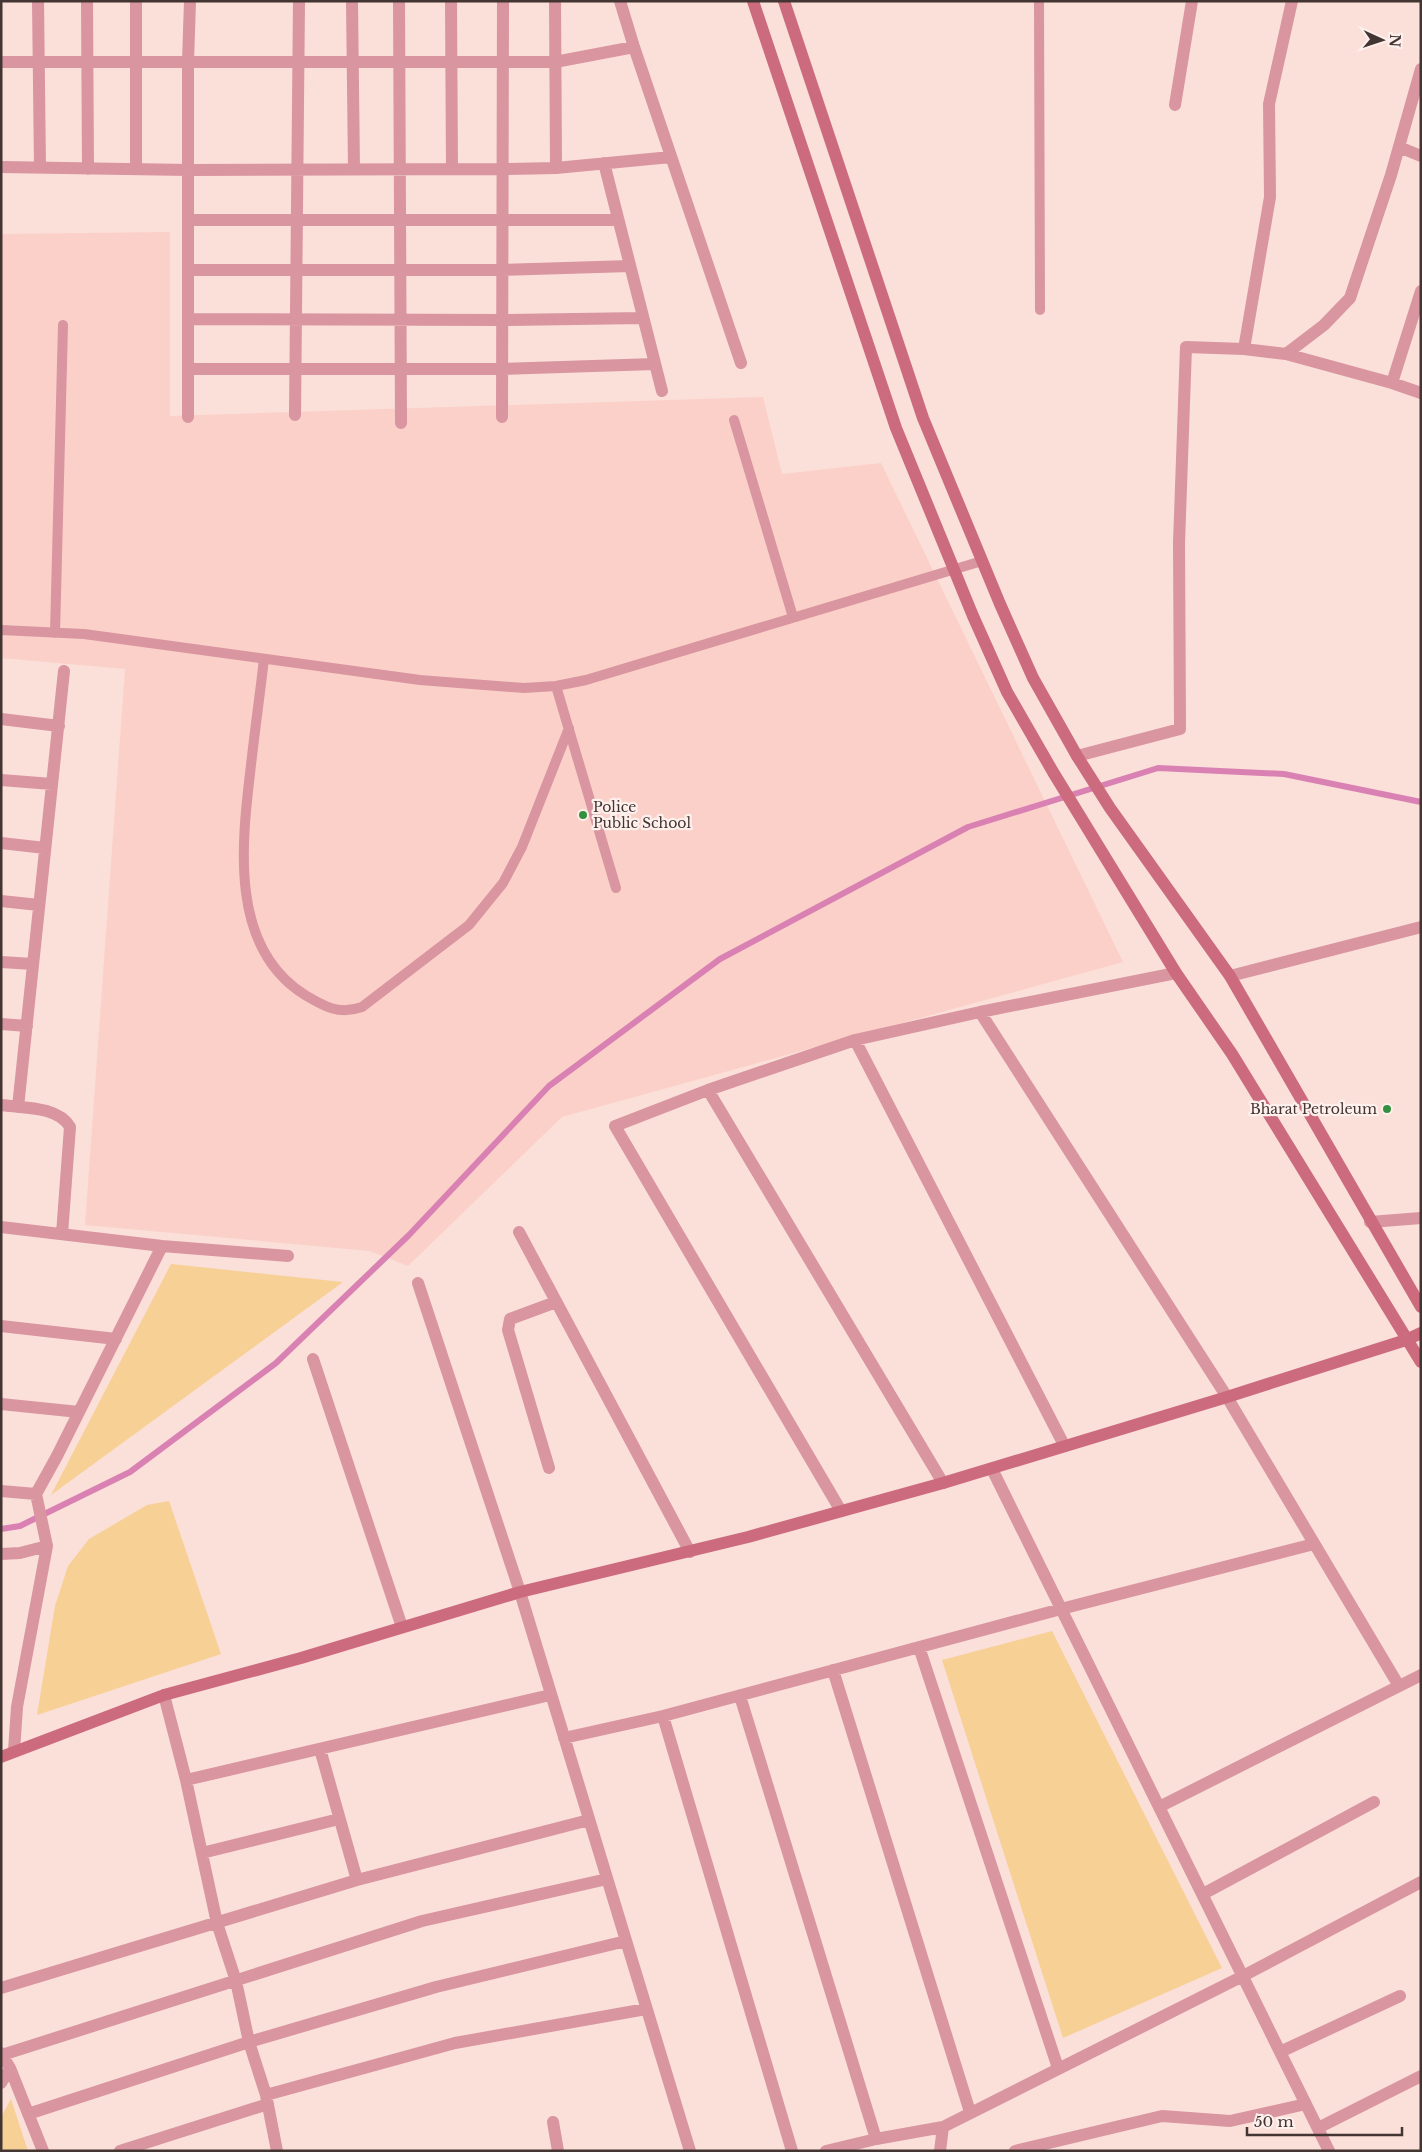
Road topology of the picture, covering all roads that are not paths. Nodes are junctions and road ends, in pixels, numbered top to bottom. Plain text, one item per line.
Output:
1 (38, 1) edge
2 (87, 1) edge
3 (136, 1) edge
4 (190, 1) edge
5 (299, 1) edge
6 (352, 1) edge
7 (399, 1) edge
8 (451, 1) edge
9 (503, 1) edge
10 (555, 1) edge
11 (620, 1) edge
12 (753, 1) edge
13 (784, 1) edge
14 (1038, 1) edge
15 (1192, 1) edge
16 (1292, 1) edge
17 (634, 47) junction
18 (87, 61) junction
19 (1, 62) edge
20 (39, 62) junction
21 (136, 62) junction
22 (188, 62) junction
23 (298, 62) junction
24 (353, 62) junction
25 (400, 62) junction
26 (451, 62) junction
27 (503, 62) junction
28 (555, 62) junction
29 (1421, 69) edge
30 (1175, 105) dead end
31 (1399, 147) junction
32 (1421, 156) edge
33 (671, 157) junction
34 (604, 163) junction
35 (1, 167) edge
36 (40, 168) junction
37 (556, 168) junction
38 (88, 169) junction
39 (136, 169) junction
40 (354, 169) junction
41 (400, 169) junction
42 (452, 169) junction
43 (504, 169) junction
44 (189, 170) junction
45 (297, 170) junction
46 (189, 220) junction
47 (297, 220) junction
48 (618, 220) junction
49 (400, 221) junction
50 (504, 221) junction
51 (630, 266) junction
52 (188, 270) junction
53 (296, 270) junction
54 (401, 270) junction
55 (503, 270) junction
56 (1421, 291) edge
57 (1040, 310) dead end
58 (643, 318) junction
59 (189, 319) junction
60 (296, 319) junction
61 (401, 320) junction
62 (503, 320) junction
63 (63, 325) dead end
64 (1244, 348) junction
65 (1286, 354) junction
66 (741, 363) dead end
67 (655, 364) junction
68 (188, 369) junction
69 (296, 369) junction
70 (401, 369) junction
71 (503, 369) junction
72 (1392, 383) junction
73 (662, 392) dead end
74 (1421, 393) edge
75 (295, 415) dead end
76 (188, 417) dead end
77 (502, 417) dead end
78 (734, 420) dead end
79 (401, 423) dead end
80 (982, 561) junction
81 (954, 569) junction
82 (793, 617) junction
83 (1, 630) edge
84 (55, 633) junction
85 (264, 659) junction
86 (64, 671) dead end
87 (556, 686) junction
88 (1, 719) edge
89 (59, 726) junction
90 (569, 728) junction
91 (1077, 756) junction
92 (1, 780) edge
93 (52, 784) junction
94 (1, 842) edge
95 (45, 848) junction
96 (616, 888) dead end
97 (1, 901) edge
98 (39, 905) junction
99 (1421, 927) edge
100 (1, 962) edge
101 (33, 964) junction
102 (1176, 973) junction
103 (1230, 976) junction
104 (980, 1012) junction
105 (1, 1024) edge
106 (27, 1026) junction
107 (855, 1040) junction
108 (708, 1090) junction
109 (1, 1105) edge
110 (18, 1107) junction
111 (1421, 1218) edge
112 (1370, 1222) junction
113 (1, 1227) edge
114 (518, 1232) dead end
115 (62, 1234) junction
116 (162, 1246) junction
117 (288, 1256) dead end
118 (418, 1283) dead end
119 (556, 1302) junction
120 (1421, 1306) edge
121 (1, 1326) edge
122 (1421, 1333) edge
123 (116, 1339) junction
124 (1406, 1340) junction
125 (313, 1359) dead end
126 (1421, 1362) edge
127 (1227, 1397) junction
128 (1, 1404) edge
129 (78, 1412) junction
130 (1064, 1446) junction
131 (549, 1468) dead end
132 (992, 1469) junction
133 (943, 1483) junction
134 (1, 1491) edge
135 (37, 1500) junction
136 (841, 1511) junction
137 (1314, 1544) junction
138 (47, 1546) junction
139 (690, 1552) junction
140 (1, 1554) edge
141 (520, 1592) junction
142 (1061, 1609) junction
143 (402, 1628) junction
144 (919, 1647) junction
145 (833, 1670) junction
146 (1421, 1674) edge
147 (1399, 1686) junction
148 (164, 1695) junction
149 (550, 1695) junction
150 (740, 1696) junction
151 (663, 1716) junction
152 (564, 1738) junction
153 (320, 1749) junction
154 (14, 1751) junction
155 (1, 1757) edge
156 (186, 1780) junction
157 (1374, 1802) dead end
158 (1159, 1807) junction
159 (339, 1819) junction
160 (589, 1820) junction
161 (202, 1853) junction
162 (357, 1880) junction
163 (607, 1880) junction
164 (1421, 1882) edge
165 (1202, 1894) junction
166 (217, 1923) junction
167 (626, 1941) junction
168 (1243, 1976) junction
169 (236, 1981) junction
170 (1, 1988) edge
171 (1400, 1996) dead end
172 (646, 2009) junction
173 (249, 2042) junction
174 (1280, 2052) junction
175 (2, 2054) edge
176 (10, 2068) junction
177 (1058, 2068) junction
178 (1421, 2076) edge
179 (1, 2083) edge
180 (267, 2099) junction
181 (1306, 2104) junction
182 (970, 2112) junction
183 (28, 2114) junction
184 (553, 2122) dead end
185 (943, 2127) junction
186 (1318, 2128) junction
187 (876, 2139) junction
188 (43, 2151) edge
189 (120, 2151) edge
190 (277, 2151) edge
191 (558, 2151) edge
192 (690, 2151) edge
193 (792, 2151) edge
194 (826, 2151) edge
195 (940, 2151) edge
196 (1015, 2151) edge
197 (1330, 2151) edge

1 - 20 street
2 - 18 street
3 - 21 street
4 - 22 street
5 - 23 street
6 - 24 street
7 - 25 street
8 - 26 street
9 - 27 street
10 - 28 street
11 - 17 street
12 - 81 main road
13 - 80 main road
14 - 57 lane
15 - 30 street
16 - 64 street
17 - 28 street
17 - 33 street
18 - 20 street
18 - 21 street
18 - 38 street
19 - 20 street
20 - 36 street
21 - 22 street
21 - 39 street
22 - 23 street
22 - 44 street
23 - 24 street
23 - 45 street
24 - 25 street
24 - 40 street
25 - 26 street
25 - 41 street
26 - 27 street
26 - 42 street
27 - 28 street
27 - 43 street
28 - 37 street
29 - 31 street
31 - 32 street
31 - 65 street
33 - 34 street
33 - 66 street
34 - 37 street
34 - 48 street
35 - 36 street
36 - 38 street
37 - 43 street
38 - 39 street
39 - 44 street
40 - 41 street
40 - 45 street
41 - 42 street
41 - 49 street
42 - 43 street
43 - 50 street
44 - 45 street
44 - 46 street
45 - 47 street
46 - 47 street
46 - 52 street
47 - 49 street
47 - 53 street
48 - 50 street
48 - 51 street
49 - 50 street
49 - 54 street
50 - 55 street
51 - 55 street
51 - 58 street
52 - 53 street
52 - 59 street
53 - 54 street
53 - 60 street
54 - 55 street
54 - 61 street
55 - 62 street
56 - 72 street
58 - 62 street
58 - 67 street
59 - 60 street
59 - 68 street
60 - 61 street
60 - 69 street
61 - 62 street
61 - 70 street
62 - 71 street
63 - 84 lane
64 - 65 street
64 - 91 street
65 - 72 street
67 - 71 street
67 - 73 street
68 - 69 street
68 - 76 street
69 - 70 street
69 - 75 street
70 - 71 street
70 - 79 street
71 - 77 street
72 - 74 street
78 - 82 lane
80 - 81 lane
80 - 91 main road
81 - 82 lane
81 - 102 main road
82 - 87 lane
83 - 84 lane
84 - 85 lane
85 - 87 lane
85 - 90 lane
86 - 89 street
87 - 90 lane
88 - 89 street
89 - 93 street
90 - 96 lane
91 - 103 main road
92 - 93 street
93 - 95 street
94 - 95 street
95 - 98 street
97 - 98 street
98 - 101 street
99 - 103 street
100 - 101 street
101 - 106 street
102 - 104 street
102 - 124 main road
103 - 112 main road
104 - 107 street
104 - 127 street
105 - 106 street
106 - 110 street
107 - 108 street
107 - 130 street
108 - 133 street
108 - 136 street
109 - 110 street
110 - 115 street
111 - 112 street
112 - 120 main road
113 - 115 street
114 - 119 street
115 - 116 street
116 - 117 street
116 - 123 street
118 - 141 street
119 - 131 street
119 - 139 street
121 - 123 street
122 - 124 main road
123 - 129 street
124 - 126 main road
124 - 127 main road
125 - 143 street
127 - 130 main road
127 - 137 street
128 - 129 street
129 - 135 street
130 - 132 main road
132 - 133 main road
132 - 142 street
133 - 136 main road
134 - 135 street
135 - 138 street
136 - 139 main road
137 - 142 street
137 - 147 street
138 - 140 street
138 - 154 street
139 - 141 main road
141 - 143 main road
141 - 149 street
142 - 144 street
142 - 158 street
143 - 148 main road
144 - 145 street
144 - 177 street
145 - 150 street
145 - 182 street
146 - 147 street
147 - 158 street
148 - 154 main road
148 - 156 street
149 - 152 street
149 - 153 street
150 - 151 street
150 - 187 street
151 - 152 street
151 - 193 street
152 - 160 street
153 - 156 street
153 - 159 street
154 - 155 main road
156 - 161 street
157 - 165 street
158 - 165 street
159 - 161 street
159 - 162 street
160 - 162 street
160 - 163 street
161 - 166 street
162 - 166 street
163 - 167 street
163 - 169 street
164 - 168 street
165 - 168 street
166 - 169 street
166 - 170 street
167 - 172 street
167 - 173 street
168 - 174 street
168 - 177 street
169 - 173 street
169 - 175 street
171 - 174 street
172 - 180 street
172 - 192 street
173 - 180 street
173 - 183 street
174 - 181 street
175 - 176 street
176 - 179 street
176 - 183 street
177 - 182 street
178 - 186 street
180 - 189 street
180 - 190 street
181 - 186 street
181 - 196 street
182 - 185 street
183 - 188 street
184 - 191 street
185 - 187 street
185 - 195 street
186 - 197 street
187 - 194 street

